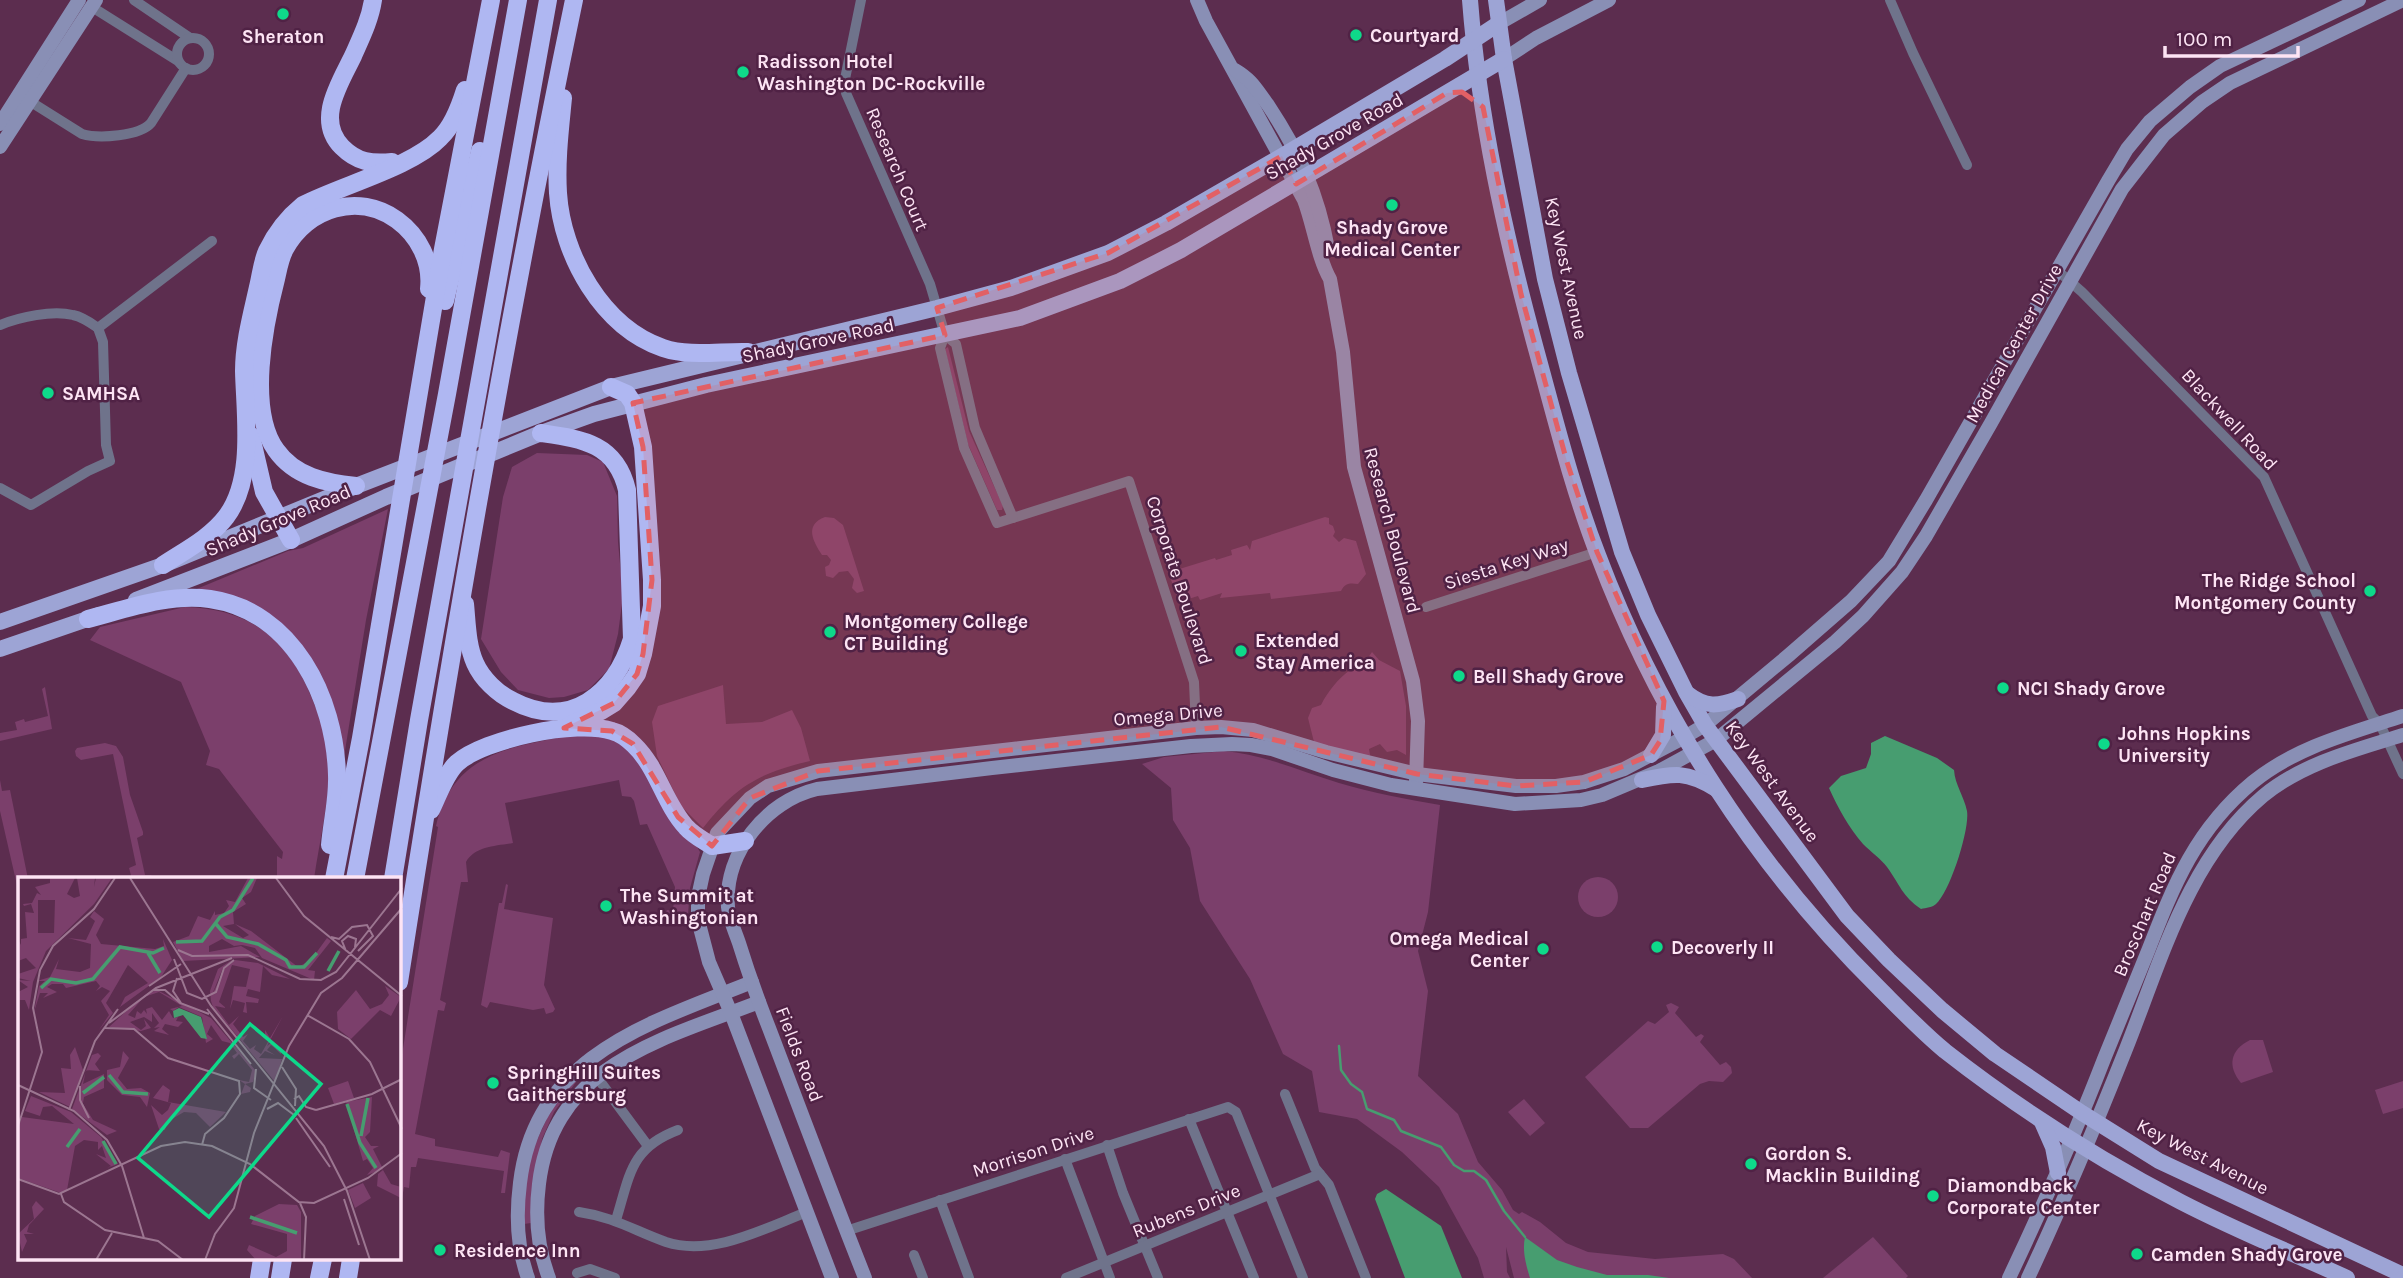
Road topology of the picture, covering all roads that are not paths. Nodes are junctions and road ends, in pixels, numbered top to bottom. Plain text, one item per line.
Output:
1 (134, 0) edge
2 (373, 0) edge
3 (483, 0) edge
4 (491, 0) edge
5 (548, 0) edge
6 (861, 0) edge
7 (1197, 0) edge
8 (1469, 0) edge
9 (1496, 0) edge
10 (1541, 0) edge
11 (1609, 0) edge
12 (1890, 0) edge
13 (2359, 0) edge
14 (2403, 1) edge
15 (87, 2) edge
16 (517, 4) edge
17 (572, 7) edge
18 (1498, 24) junction
19 (190, 38) junction
20 (1473, 41) junction
21 (1504, 59) junction
22 (182, 64) junction
23 (1478, 75) junction
24 (1447, 93) junction
25 (31, 102) junction
26 (1483, 107) junction
27 (0, 124) edge
28 (0, 147) edge
29 (1288, 152) junction
30 (406, 161) junction
31 (1967, 165) dead end
32 (1302, 179) junction
33 (212, 241) dead end
34 (2058, 271) junction
35 (2070, 281) junction
36 (937, 308) junction
37 (0, 325) edge
38 (98, 328) junction
39 (944, 335) junction
40 (426, 348) junction
41 (748, 352) junction
42 (420, 382) junction
43 (611, 387) junction
44 (633, 403) junction
45 (248, 423) junction
46 (541, 433) junction
47 (356, 486) junction
48 (0, 488) edge
49 (277, 518) junction
50 (1013, 519) junction
51 (291, 540) junction
52 (1597, 552) junction
53 (163, 565) junction
54 (463, 582) junction
55 (1426, 607) dead end
56 (88, 619) junction
57 (0, 622) edge
58 (0, 649) edge
59 (1686, 692) junction
60 (1738, 699) junction
61 (1664, 701) junction
62 (2403, 716) edge
63 (2380, 724) junction
64 (1706, 725) junction
65 (564, 728) junction
66 (1196, 728) junction
67 (2403, 735) edge
68 (1684, 738) junction
69 (1716, 740) junction
70 (2387, 740) junction
71 (1693, 754) junction
72 (1651, 755) junction
73 (1417, 774) junction
74 (2403, 774) edge
75 (1642, 780) junction
76 (1415, 790) junction
77 (1718, 790) junction
78 (424, 823) junction
79 (745, 841) junction
80 (712, 846) junction
81 (327, 877) edge
82 (334, 877) edge
83 (355, 877) edge
84 (393, 877) edge
85 (401, 969) edge
86 (752, 982) junction
87 (722, 994) junction
88 (759, 1002) junction
89 (731, 1013) junction
90 (585, 1061) junction
91 (597, 1076) junction
92 (1285, 1094) dead end
93 (2082, 1113) junction
94 (1189, 1119) junction
95 (2041, 1120) junction
96 (2097, 1122) junction
97 (678, 1130) dead end
98 (2072, 1141) junction
99 (648, 1146) junction
100 (1107, 1146) junction
101 (2086, 1150) junction
102 (1065, 1160) junction
103 (2058, 1173) junction
104 (1320, 1174) junction
105 (1270, 1195) junction
106 (940, 1200) junction
107 (579, 1212) dead end
108 (807, 1212) junction
109 (1227, 1212) junction
110 (616, 1220) junction
111 (846, 1231) junction
112 (1145, 1246) junction
113 (914, 1255) dead end
114 (262, 1260) edge
115 (284, 1260) edge
116 (323, 1260) edge
117 (340, 1260) edge
118 (351, 1260) edge
119 (1104, 1262) junction
120 (577, 1273) dead end
121 (2403, 1275) edge
122 (1299, 1277) edge
123 (258, 1278) edge
124 (280, 1278) edge
125 (319, 1278) edge
126 (337, 1278) edge
127 (348, 1278) edge
128 (528, 1278) edge
129 (549, 1278) edge
130 (615, 1278) edge
131 (832, 1278) edge
132 (865, 1278) edge
133 (923, 1278) edge
134 (970, 1278) edge
135 (1066, 1278) edge
136 (1110, 1278) edge
137 (1158, 1278) edge
138 (1254, 1278) edge
139 (1366, 1278) edge
140 (2009, 1278) edge
141 (2028, 1278) edge
142 (2347, 1278) edge

1 - 19 street
2 - 30 highway
3 - 30 highway
4 - 40 highway
5 - 84 highway
6 - 36 street, Research Court
7 - 29 street, Research Boulevard
8 - 20 main road
9 - 18 main road, Key West Avenue
10 - 18 street, Shady Grove Road
11 - 21 street, Shady Grove Road
12 - 31 street
13 - 34 street, Medical Center Drive
14 - 35 street, Medical Center Drive
15 - 22 street
15 - 25 street
15 - 27 street
16 - 42 highway
16 - 83 highway
17 - 41 highway
17 - 54 highway
18 - 20 main road, Shady Grove Road
18 - 21 main road, Key West Avenue
19 - 22 street
19 - 22 street
20 - 23 main road
20 - 29 main road, Shady Grove Road
21 - 23 main road, Shady Grove Road
21 - 59 main road, Key West Avenue
22 - 25 street
23 - 24 main road, Shady Grove Road
23 - 26 main road
24 - 26 main road
24 - 32 main road, Shady Grove Road
25 - 28 street
26 - 52 main road
29 - 32 street, Research Boulevard
29 - 36 main road, Shady Grove Road
30 - 45 highway
32 - 39 main road, Shady Grove Road
32 - 73 street, Research Boulevard
33 - 38 street
34 - 35 street, Blackwell Road
34 - 60 street, Medical Center Drive
35 - 63 street, Blackwell Road
35 - 69 street, Medical Center Drive
36 - 39 street, Corporate Boulevard
36 - 41 main road, Shady Grove Road
37 - 38 street
38 - 48 street
39 - 44 main road, Shady Grove Road
39 - 50 street, Corporate Boulevard
39 - 50 street, Corporate Boulevard
40 - 42 highway
40 - 47 highway
41 - 43 main road, Shady Grove Road
42 - 82 highway
43 - 44 highway
43 - 47 main road, Shady Grove Road
44 - 46 main road, Shady Grove Road
44 - 65 highway
45 - 49 highway
45 - 53 highway
46 - 51 main road, Shady Grove Road
46 - 54 highway
47 - 49 main road, Shady Grove Road
49 - 51 highway
49 - 53 main road, Shady Grove Road
50 - 66 street, Corporate Boulevard
51 - 56 main road, Shady Grove Road
52 - 55 street, Siesta Key Way
52 - 61 main road
53 - 57 main road, Shady Grove Road
54 - 78 highway
56 - 58 main road, Shady Grove Road
56 - 81 highway
59 - 60 main road
59 - 64 main road, Key West Avenue
60 - 64 street, Medical Center Drive
61 - 68 main road
61 - 72 main road
62 - 63 street, Broschart Road
63 - 70 street, Blackwell Road
63 - 93 street, Broschart Road
64 - 68 street, Medical Center Drive
64 - 69 main road, Key West Avenue
65 - 78 highway
65 - 80 highway
66 - 73 street, Omega Drive
66 - 80 street, Omega Drive
67 - 70 street, Broschart Road
68 - 71 main road
68 - 72 street, Omega Drive
69 - 71 street, Medical Center Drive
69 - 93 main road, Key West Avenue
70 - 74 street, Blackwell Road
70 - 96 street, Broschart Road
71 - 75 street, Omega Drive
71 - 77 main road
72 - 73 street, Omega Drive
73 - 76 street, Research Boulevard
75 - 76 street, Omega Drive
75 - 77 main road
76 - 79 street, Omega Drive
77 - 95 main road
78 - 85 highway
79 - 80 highway
79 - 86 street, Fields Road
80 - 87 street
86 - 87 street
86 - 88 street, Fields Road
87 - 89 street
87 - 90 street
88 - 89 street
88 - 111 street, Fields Road
89 - 91 street
89 - 108 street
90 - 91 street
90 - 128 street
91 - 99 street
91 - 129 street
92 - 104 street
93 - 96 main road, Key West Avenue
93 - 98 street, Broschart Road
94 - 100 street, Morrison Drive
94 - 105 street, Morrison Drive
94 - 109 street
95 - 98 main road
95 - 103 main road
96 - 101 street, Broschart Road
96 - 121 main road, Key West Avenue
97 - 99 street
98 - 101 main road
98 - 103 street, Broschart Road
99 - 110 street
100 - 102 street, Morrison Drive
100 - 112 street
101 - 141 street, Broschart Road
101 - 142 main road
102 - 106 street, Morrison Drive
102 - 119 street
103 - 140 street, Broschart Road
104 - 105 street, Rubens Drive
104 - 139 street
105 - 109 street, Rubens Drive
105 - 122 street
106 - 111 street, Morrison Drive
106 - 134 street
107 - 110 street
108 - 110 street
108 - 131 street
109 - 112 street, Rubens Drive
109 - 138 street
111 - 132 street, Fields Road
112 - 119 street, Rubens Drive
112 - 137 street
113 - 133 street
114 - 123 highway
115 - 124 highway
116 - 125 highway
117 - 126 highway
118 - 127 highway
119 - 135 street, Rubens Drive
119 - 136 street
120 - 130 street

